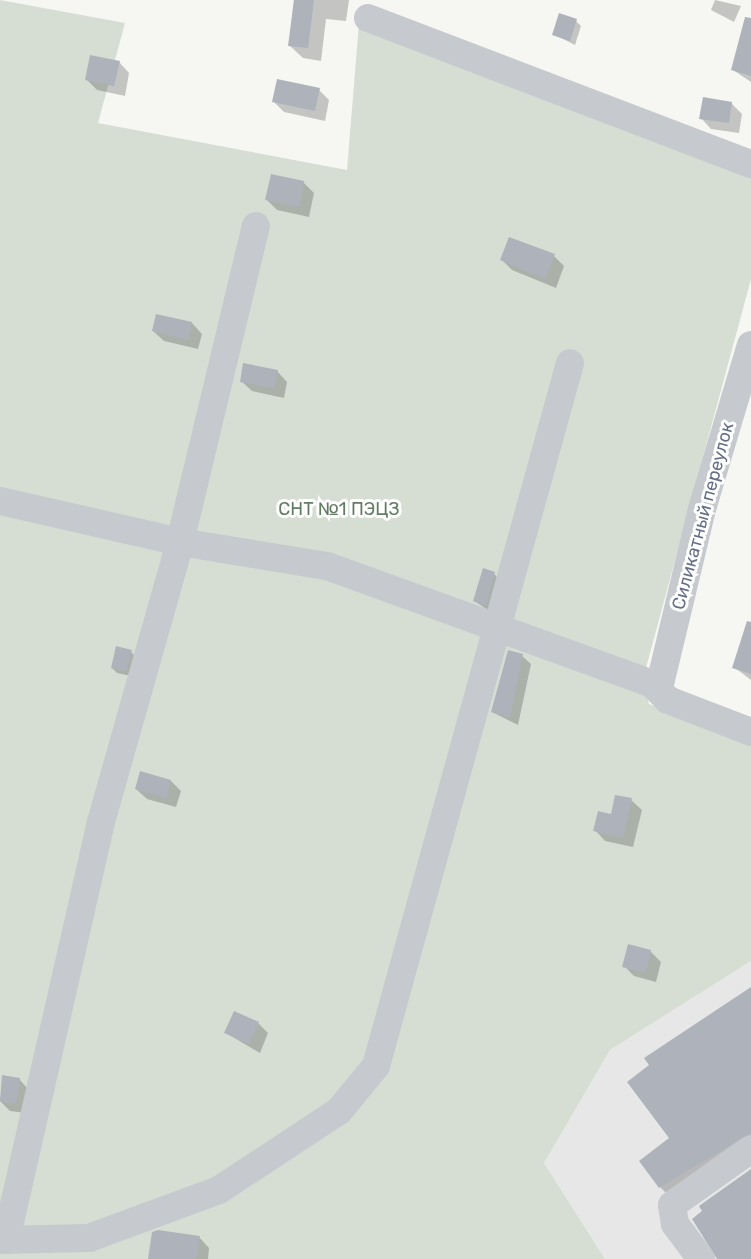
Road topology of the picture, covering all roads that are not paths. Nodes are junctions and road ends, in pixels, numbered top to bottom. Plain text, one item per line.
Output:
1 (368, 18) dead end
2 (751, 164) edge
3 (256, 226) dead end
4 (751, 345) edge
5 (570, 363) dead end
6 (0, 501) edge
7 (180, 543) junction
8 (492, 629) junction
9 (659, 688) junction
10 (751, 732) edge
11 (751, 1149) edge
12 (3, 1240) edge
13 (701, 1259) edge

1 - 2 street
3 - 7 street
4 - 9 street, Силикатный переулок
5 - 8 street
6 - 7 street
7 - 8 street
7 - 12 street
8 - 9 street
8 - 12 street
9 - 10 street
11 - 13 street

